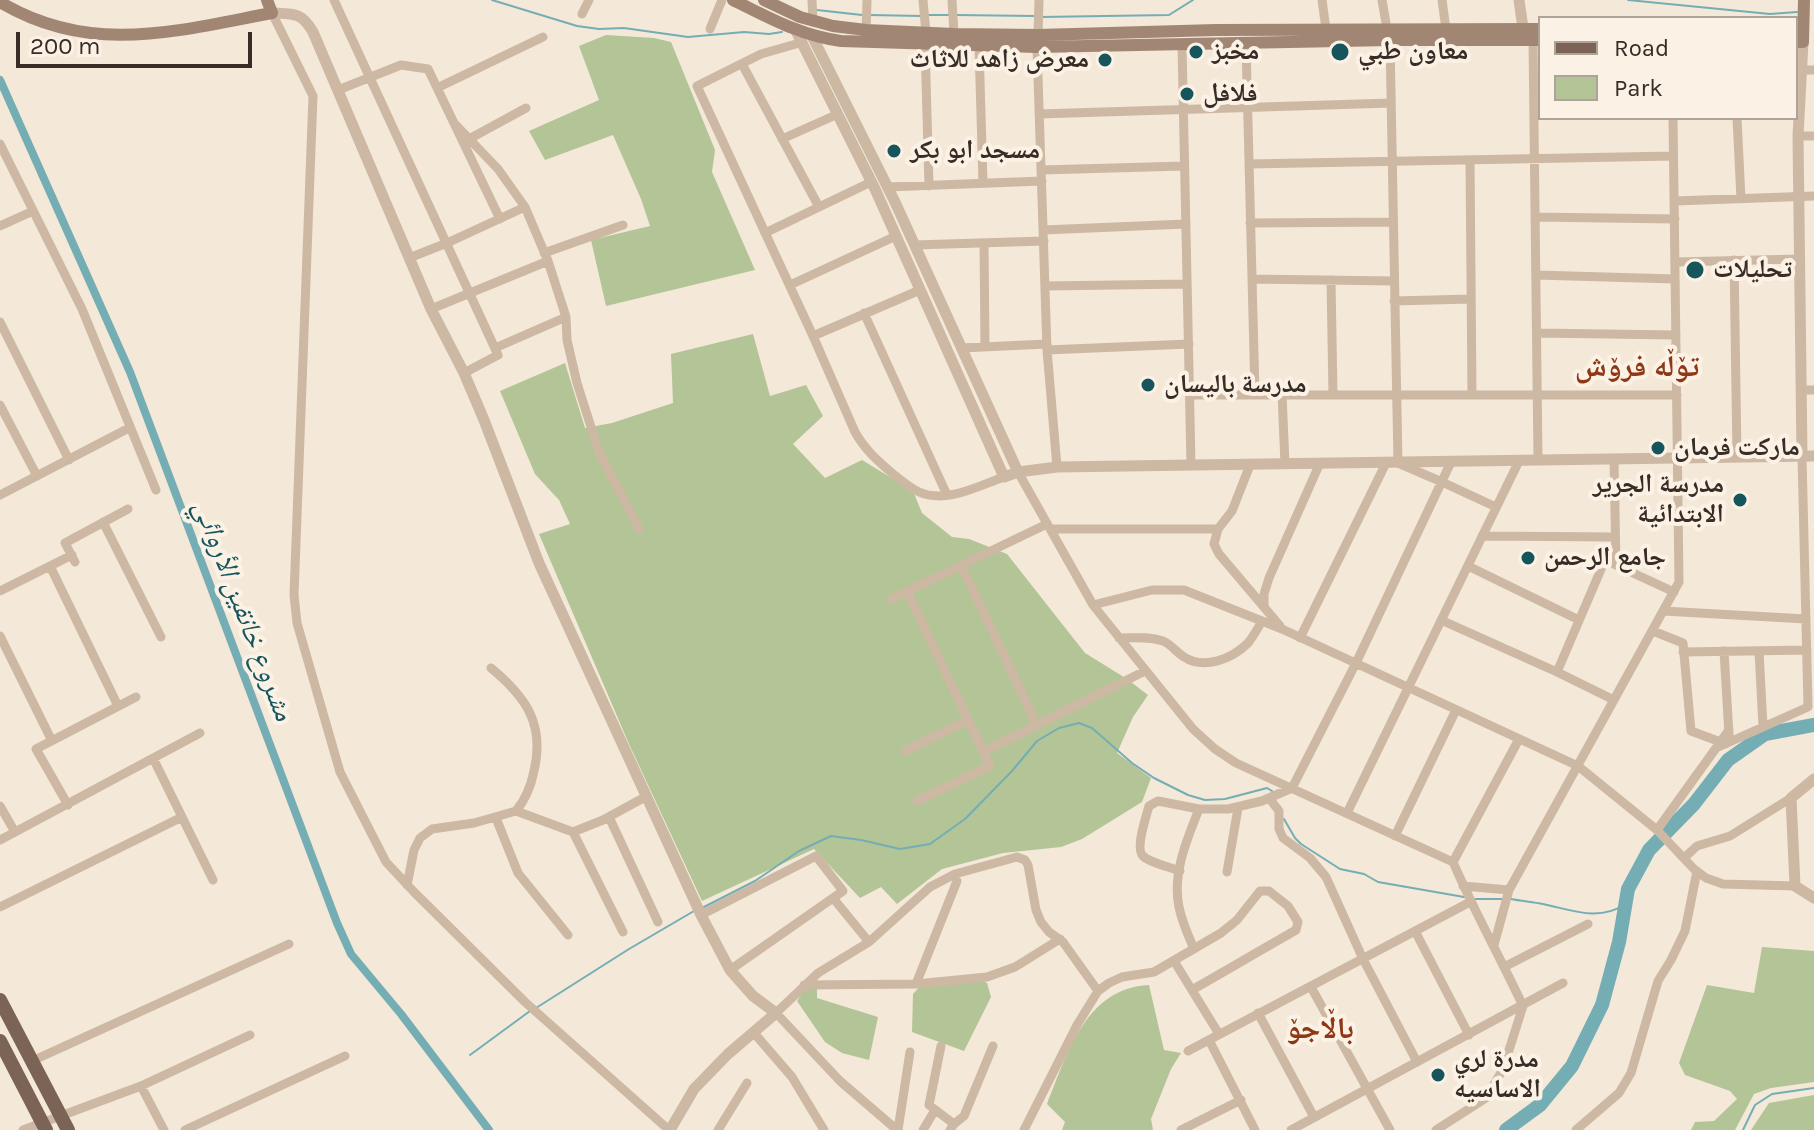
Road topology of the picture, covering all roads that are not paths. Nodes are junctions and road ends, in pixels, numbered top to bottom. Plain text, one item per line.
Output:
1 (267, 0) edge
2 (334, 0) edge
3 (589, 0) edge
4 (722, 0) edge
5 (733, 0) edge
6 (764, 0) edge
7 (812, 0) edge
8 (1039, 0) edge
9 (1322, 0) edge
10 (1382, 0) edge
11 (1442, 0) edge
12 (1519, 0) edge
13 (0, 2) edge
14 (867, 4) edge
15 (952, 4) edge
16 (924, 5) edge
17 (272, 13) junction
18 (582, 14) dead end
19 (813, 22) junction
20 (1803, 24) edge
21 (1523, 28) junction
22 (710, 29) dead end
23 (1326, 29) junction
24 (1446, 29) junction
25 (866, 31) junction
26 (926, 33) junction
27 (954, 34) junction
28 (1388, 34) junction
29 (1345, 35) junction
30 (804, 36) junction
31 (1038, 36) junction
32 (1538, 36) edge
33 (543, 37) dead end
34 (1096, 40) junction
35 (1246, 44) junction
36 (1182, 45) junction
37 (979, 46) junction
38 (742, 64) junction
39 (1801, 70) junction
40 (1814, 70) edge
41 (370, 77) junction
42 (437, 88) junction
43 (338, 90) junction
44 (1537, 100) edge
45 (1391, 103) junction
46 (1248, 107) junction
47 (526, 108) dead end
48 (1183, 109) junction
49 (838, 114) junction
50 (1039, 114) junction
51 (1673, 120) edge
52 (1737, 120) edge
53 (455, 124) junction
54 (850, 126) junction
55 (1798, 136) junction
56 (1814, 136) edge
57 (469, 139) junction
58 (782, 139) junction
59 (0, 144) edge
60 (1673, 156) junction
61 (1535, 159) junction
62 (1470, 160) junction
63 (1392, 161) junction
64 (1249, 164) junction
65 (1184, 166) junction
66 (1042, 175) junction
67 (871, 182) junction
68 (983, 183) junction
69 (929, 186) junction
70 (887, 187) junction
71 (1814, 196) edge
72 (1799, 197) junction
73 (1741, 199) junction
74 (1675, 201) junction
75 (895, 202) junction
76 (525, 207) junction
77 (819, 207) junction
78 (883, 208) junction
79 (33, 211) junction
80 (1535, 217) junction
81 (500, 219) junction
82 (1675, 219) junction
83 (1393, 222) junction
84 (1250, 223) junction
85 (1186, 224) junction
86 (623, 225) dead end
87 (0, 226) edge
88 (765, 233) junction
89 (896, 236) junction
90 (1043, 236) junction
91 (447, 243) junction
92 (984, 243) junction
93 (914, 245) junction
94 (546, 257) junction
95 (409, 258) junction
96 (1799, 259) junction
97 (1734, 260) junction
98 (1675, 262) junction
99 (1536, 275) junction
100 (1252, 279) junction
101 (1675, 279) junction
102 (1331, 280) junction
103 (1394, 281) junction
104 (1187, 284) junction
105 (790, 285) junction
106 (1045, 286) junction
107 (920, 290) junction
108 (469, 294) junction
109 (1471, 299) junction
110 (1394, 301) junction
111 (431, 309) junction
112 (945, 312) junction
113 (864, 313) junction
114 (566, 317) junction
115 (932, 318) junction
116 (0, 322) edge
117 (1537, 333) junction
118 (1676, 335) junction
119 (813, 336) junction
120 (1799, 338) junction
121 (1814, 338) edge
122 (1189, 344) junction
123 (985, 347) junction
124 (1047, 347) junction
125 (495, 348) junction
126 (961, 348) junction
127 (464, 373) junction
128 (1801, 390) junction
129 (1814, 390) edge
130 (1255, 394) junction
131 (1282, 394) junction
132 (1190, 395) junction
133 (1333, 395) junction
134 (1396, 395) junction
135 (1472, 395) junction
136 (1677, 395) junction
137 (1537, 396) junction
138 (0, 405) edge
139 (129, 428) junction
140 (1808, 456) edge
141 (1737, 457) junction
142 (1678, 458) junction
143 (1614, 459) junction
144 (69, 460) junction
145 (1538, 460) junction
146 (1519, 461) junction
147 (1451, 462) junction
148 (1320, 463) junction
149 (1392, 463) junction
150 (1285, 464) junction
151 (1191, 465) junction
152 (1250, 465) junction
153 (1057, 467) junction
154 (1018, 472) junction
155 (37, 476) junction
156 (1004, 477) junction
157 (1442, 482) junction
158 (0, 483) edge
159 (156, 490) dead end
160 (3, 494) edge
161 (947, 495) junction
162 (1496, 507) junction
163 (128, 509) dead end
164 (103, 522) junction
165 (1048, 526) junction
166 (639, 529) dead end
167 (1218, 529) junction
168 (1482, 536) junction
169 (1615, 537) junction
170 (1809, 553) edge
171 (961, 565) junction
172 (1616, 565) junction
173 (50, 566) junction
174 (1468, 566) junction
175 (0, 591) edge
176 (907, 591) junction
177 (1674, 592) junction
178 (891, 599) dead end
179 (1093, 605) junction
180 (1264, 607) junction
181 (1663, 611) junction
182 (1806, 619) junction
183 (1441, 620) junction
184 (1579, 620) junction
185 (1262, 621) junction
186 (1282, 629) junction
187 (1653, 631) junction
188 (0, 636) edge
189 (161, 637) dead end
190 (1119, 638) junction
191 (1300, 638) junction
192 (1809, 648) edge
193 (1724, 651) junction
194 (1759, 651) junction
195 (1683, 652) junction
196 (1356, 663) junction
197 (491, 668) dead end
198 (1145, 671) junction
199 (1557, 672) junction
200 (1408, 687) junction
201 (136, 697) dead end
202 (1614, 700) junction
203 (118, 706) junction
204 (1456, 710) junction
205 (968, 720) junction
206 (1037, 725) junction
207 (1763, 727) junction
208 (200, 733) dead end
209 (1519, 739) junction
210 (52, 741) junction
211 (1723, 744) junction
212 (905, 751) dead end
213 (983, 752) junction
214 (153, 758) junction
215 (1578, 766) junction
216 (1814, 779) edge
217 (1287, 790) junction
218 (647, 796) junction
219 (1269, 798) junction
220 (1791, 798) junction
221 (917, 801) dead end
222 (68, 805) junction
223 (0, 806) edge
224 (1238, 808) junction
225 (1199, 809) junction
226 (516, 811) junction
227 (1347, 813) junction
228 (182, 817) junction
229 (609, 817) junction
230 (496, 818) junction
231 (1657, 830) junction
232 (15, 832) junction
233 (573, 832) junction
234 (1395, 836) junction
235 (0, 840) edge
236 (1684, 858) junction
237 (1453, 862) junction
238 (1180, 871) junction
239 (1697, 871) junction
240 (1227, 872) dead end
241 (213, 880) dead end
242 (957, 881) dead end
243 (407, 885) junction
244 (1463, 886) junction
245 (1795, 886) junction
246 (1509, 890) junction
247 (833, 898) junction
248 (1814, 898) edge
249 (1470, 902) junction
250 (0, 907) edge
251 (699, 910) junction
252 (658, 922) dead end
253 (1588, 924) dead end
254 (1415, 931) junction
255 (623, 932) dead end
256 (568, 935) dead end
257 (1060, 939) junction
258 (869, 942) junction
259 (289, 944) dead end
260 (1494, 945) junction
261 (1194, 949) junction
262 (1363, 959) junction
263 (1174, 961) junction
264 (1504, 967) junction
265 (730, 970) junction
266 (1563, 983) dead end
267 (916, 984) junction
268 (804, 985) junction
269 (1311, 987) junction
270 (1192, 990) junction
271 (1098, 991) junction
272 (0, 1000) edge
273 (1523, 1006) junction
274 (776, 1013) junction
275 (1258, 1013) junction
276 (754, 1033) junction
277 (1219, 1034) junction
278 (250, 1035) dead end
279 (1469, 1035) junction
280 (1209, 1040) junction
281 (0, 1041) edge
282 (941, 1046) dead end
283 (993, 1046) dead end
284 (1188, 1051) dead end
285 (910, 1052) dead end
286 (345, 1056) dead end
287 (32, 1061) junction
288 (1417, 1062) junction
289 (747, 1083) dead end
290 (141, 1086) junction
291 (1367, 1089) junction
292 (1241, 1100) junction
293 (935, 1110) junction
294 (60, 1116) junction
295 (1314, 1117) junction
296 (44, 1126) edge
297 (952, 1127) edge
298 (23, 1130) edge
299 (68, 1130) edge
300 (164, 1130) edge
301 (185, 1130) edge
302 (669, 1130) edge
303 (718, 1130) edge
304 (824, 1130) edge
305 (898, 1130) edge
306 (923, 1130) edge
307 (1024, 1130) edge
308 (1181, 1130) edge
309 (1255, 1130) edge
310 (1291, 1130) edge
311 (1390, 1130) edge
312 (1436, 1130) edge
313 (1576, 1130) edge

1 - 17 main road
2 - 41 street
3 - 18 street
4 - 22 street
5 - 30 main road
6 - 19 main road
7 - 19 street
8 - 31 street
9 - 23 street
10 - 28 street
11 - 24 street
12 - 21 street
13 - 17 main road
14 - 25 street
15 - 27 street
16 - 26 street
17 - 43 street
17 - 243 street
19 - 25 main road
20 - 39 street
21 - 24 main road
21 - 32 main road
23 - 29 main road
23 - 34 main road
24 - 28 main road
25 - 26 main road
25 - 30 main road
26 - 27 main road
26 - 37 main road
26 - 69 street
27 - 31 main road
28 - 29 main road
28 - 32 main road
28 - 45 street
29 - 35 main road
30 - 38 street
30 - 49 street
30 - 54 street
31 - 34 main road
31 - 37 main road
31 - 50 street
32 - 44 street
33 - 42 street
34 - 36 main road
35 - 36 main road
35 - 46 street
36 - 48 street
37 - 68 street
38 - 58 street
38 - 88 street
39 - 40 street
39 - 55 street
41 - 42 street
41 - 43 street
41 - 91 street
42 - 53 street
43 - 95 street
44 - 61 street
45 - 46 street
45 - 63 street
46 - 48 street
46 - 64 street
47 - 57 street
48 - 50 street
48 - 65 street
49 - 54 street
49 - 58 street
50 - 66 street
51 - 60 street
52 - 73 street
53 - 57 street
53 - 81 street
54 - 67 street
54 - 70 street
55 - 56 street
55 - 72 street
57 - 76 street
58 - 77 street
59 - 79 street
60 - 61 street
60 - 74 street
61 - 62 street
61 - 80 street
62 - 63 street
62 - 109 street
63 - 64 street
63 - 83 street
64 - 84 street
65 - 66 street
65 - 85 street
66 - 68 street
66 - 90 street
67 - 77 street
67 - 78 street
68 - 69 street
69 - 70 street
70 - 75 street
71 - 72 street
72 - 73 street
72 - 96 street
73 - 74 street
74 - 82 street
75 - 78 street
75 - 93 street
76 - 81 street
76 - 94 street
77 - 88 street
78 - 89 street
79 - 87 street
79 - 139 street
80 - 82 street
80 - 99 street
81 - 91 street
82 - 98 street
83 - 84 street
83 - 103 street
84 - 100 street
85 - 90 street
85 - 104 street
86 - 94 street
88 - 105 street
89 - 105 street
89 - 107 street
90 - 92 street
90 - 106 street
91 - 95 street
91 - 108 street
92 - 93 street
92 - 123 street
93 - 112 street
94 - 108 street
94 - 114 street
95 - 111 street
96 - 97 street
96 - 120 street
97 - 98 street
97 - 141 street
98 - 101 street
99 - 101 street
99 - 117 street
100 - 102 street
100 - 130 street
101 - 118 street
102 - 103 street
102 - 133 street
103 - 110 street
104 - 106 street
104 - 122 street
105 - 119 street
106 - 124 street
107 - 113 street
107 - 115 street
108 - 111 street
108 - 125 street
109 - 110 street
109 - 135 street
110 - 134 street
111 - 127 street
112 - 115 street
112 - 126 street
113 - 119 street
113 - 161 street
114 - 125 street
114 - 166 street
115 - 156 street
116 - 144 street
117 - 118 street
117 - 137 street
118 - 136 street
119 - 161 street
120 - 121 street
120 - 128 street
122 - 124 street
122 - 132 street
123 - 124 street
123 - 126 street
124 - 153 street
125 - 127 street
126 - 154 street
127 - 218 street
128 - 129 street
128 - 140 street
130 - 131 street
130 - 132 street
131 - 133 street
131 - 150 street
132 - 151 street
133 - 134 street
134 - 135 street
134 - 149 street
135 - 137 street
136 - 137 street
136 - 142 street
137 - 145 street
138 - 155 street
139 - 144 street
139 - 159 street
140 - 141 street
140 - 170 street
141 - 142 street
142 - 143 street
142 - 177 street
143 - 145 street
143 - 169 street
144 - 155 street
145 - 146 street
146 - 147 street
146 - 162 street
147 - 149 street
147 - 157 street
148 - 149 street
148 - 150 street
148 - 180 street
149 - 157 street
149 - 191 street
150 - 152 street
151 - 152 street
151 - 153 street
152 - 167 street
153 - 154 street
154 - 156 street
154 - 165 street
155 - 160 street
156 - 161 street
157 - 162 street
157 - 196 street
158 - 160 street
162 - 168 street
163 - 164 street
164 - 173 street
164 - 189 street
165 - 167 street
165 - 171 street
165 - 179 street
167 - 180 street
168 - 169 street
168 - 174 street
169 - 172 street
170 - 182 street
171 - 176 street
171 - 206 street
172 - 177 street
172 - 184 street
173 - 175 street
173 - 203 street
174 - 183 street
174 - 184 street
176 - 178 street
176 - 205 street
177 - 181 street
179 - 185 street
179 - 190 street
180 - 186 street
181 - 182 street
181 - 187 street
182 - 192 street
183 - 199 street
183 - 200 street
184 - 199 street
185 - 186 street
185 - 190 street
186 - 191 street
187 - 195 street
187 - 202 street
188 - 210 street
190 - 198 street
191 - 196 street
192 - 194 street
192 - 207 street
193 - 194 street
193 - 195 street
193 - 211 street
194 - 207 street
195 - 211 street
196 - 200 street
196 - 217 street
197 - 226 street
198 - 206 street
198 - 217 street
199 - 202 street
200 - 204 street
200 - 227 street
201 - 203 street
202 - 215 street
203 - 210 street
204 - 209 street
204 - 234 street
205 - 212 street
205 - 213 street
206 - 213 street
207 - 211 street
208 - 214 street
209 - 215 street
209 - 237 street
210 - 222 street
211 - 231 street
213 - 221 street
214 - 222 street
214 - 228 street
215 - 231 street
215 - 246 street
216 - 220 street
217 - 219 street
217 - 227 street
218 - 229 street
218 - 251 street
219 - 224 street
219 - 262 street
220 - 236 street
220 - 245 street
222 - 232 street
223 - 232 street
224 - 225 street
224 - 240 street
225 - 238 street
225 - 238 street
226 - 230 street
226 - 233 street
227 - 234 street
228 - 241 street
228 - 250 street
229 - 233 street
229 - 252 street
230 - 243 street
230 - 256 street
231 - 236 street
232 - 235 street
233 - 255 street
234 - 237 street
236 - 239 street
237 - 244 street
238 - 261 street
239 - 245 street
239 - 313 street
242 - 267 street
243 - 302 street
244 - 246 street
244 - 249 street
245 - 248 street
246 - 260 street
247 - 251 street
247 - 258 street
247 - 265 street
249 - 254 street
249 - 260 street
251 - 265 street
253 - 264 street
254 - 262 street
254 - 279 street
257 - 258 street
257 - 267 street
257 - 271 street
258 - 268 street
259 - 287 street
260 - 264 street
261 - 263 street
261 - 270 street
262 - 269 street
262 - 288 street
263 - 270 street
263 - 271 street
264 - 273 street
265 - 274 street
266 - 273 street
267 - 268 street
268 - 274 street
269 - 275 street
269 - 291 street
270 - 277 street
271 - 307 street
272 - 287 main road
273 - 279 street
273 - 312 street
274 - 276 street
274 - 305 street
275 - 277 street
275 - 295 street
276 - 302 street
276 - 304 street
277 - 280 street
278 - 290 street
279 - 288 street
280 - 284 street
280 - 292 street
281 - 296 main road
282 - 293 street
283 - 297 street
285 - 305 street
286 - 301 street
287 - 294 main road
288 - 291 street
289 - 303 street
290 - 294 street
290 - 300 street
291 - 295 street
291 - 311 street
292 - 308 street
292 - 309 street
293 - 297 street
293 - 306 street
294 - 296 street
294 - 299 main road
295 - 310 street
296 - 298 street

